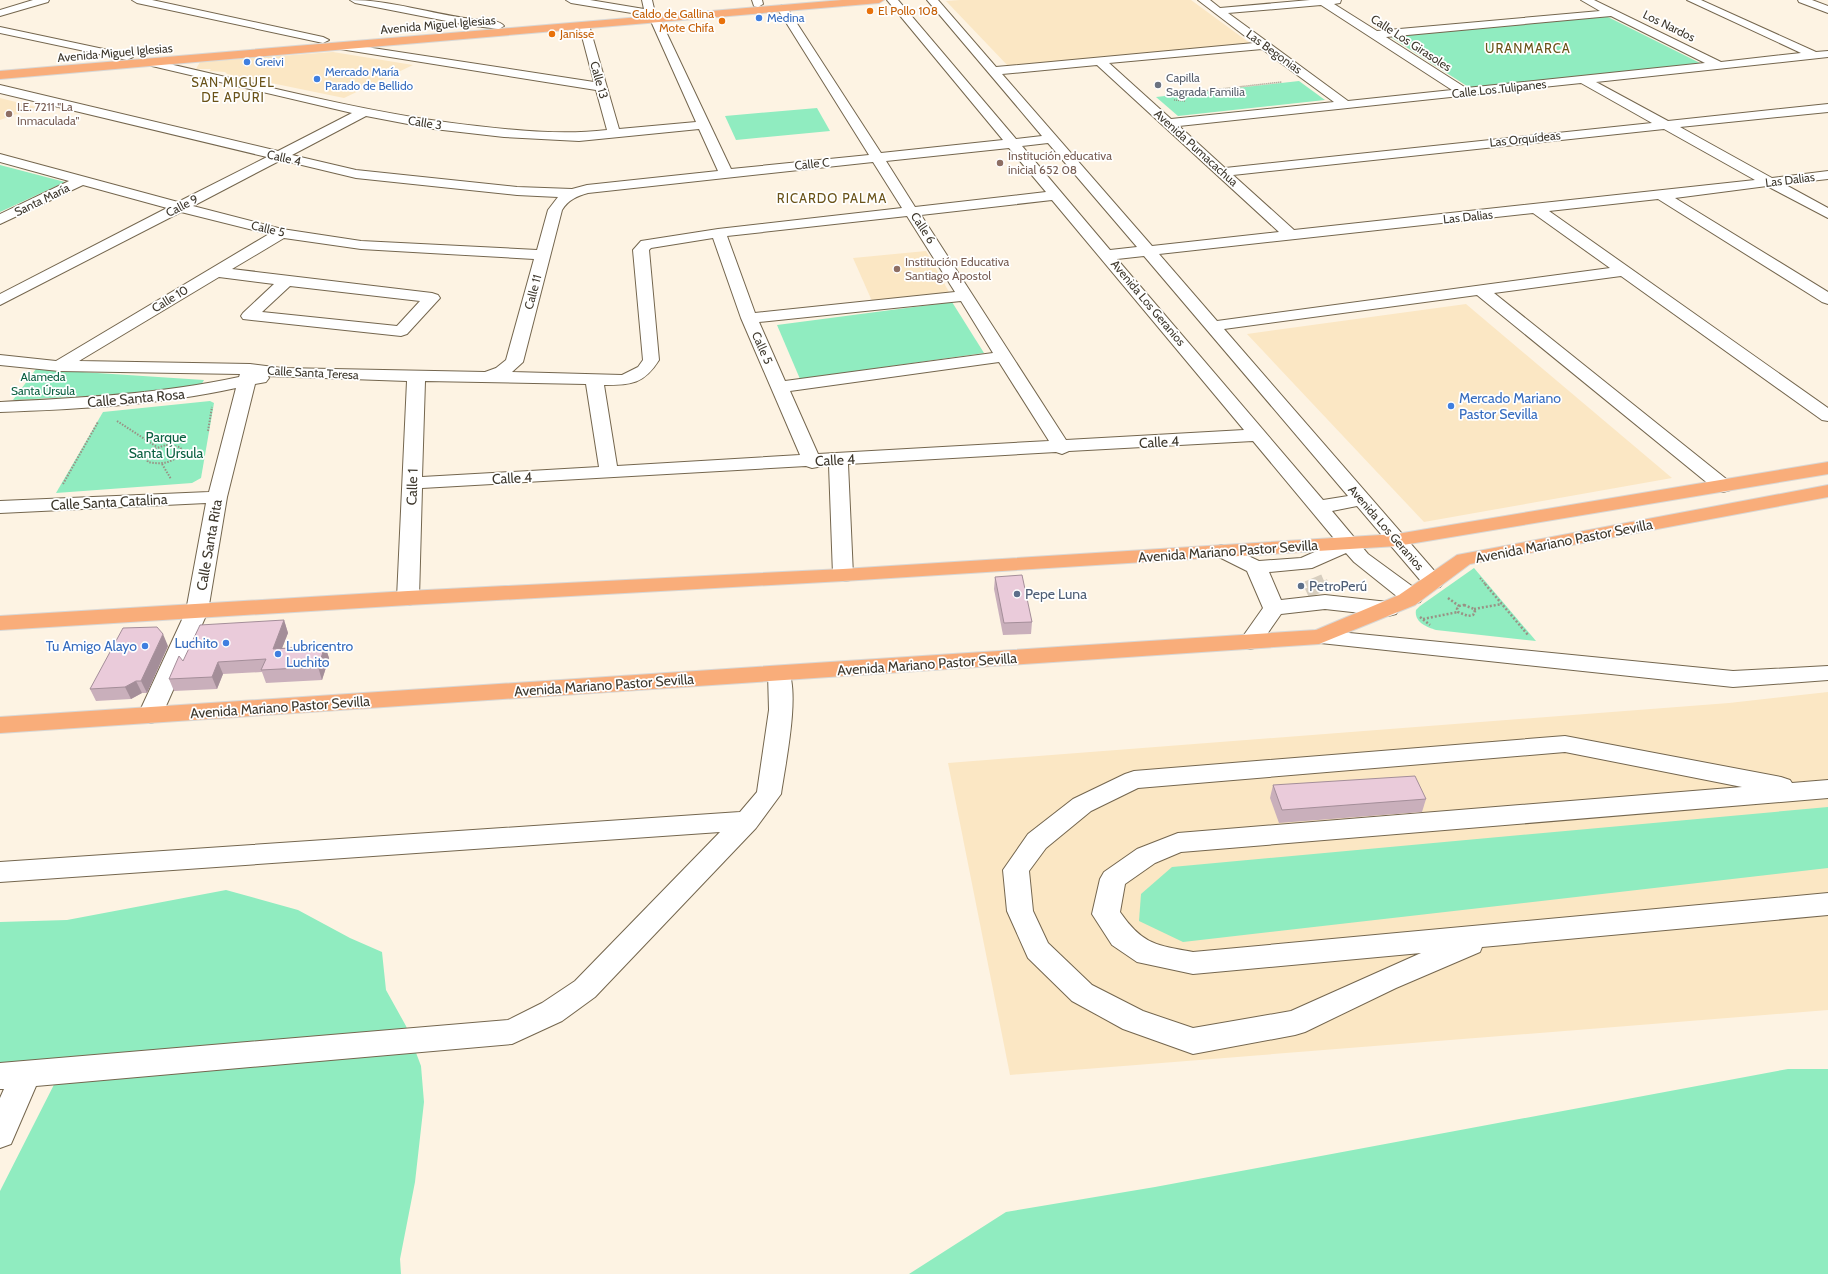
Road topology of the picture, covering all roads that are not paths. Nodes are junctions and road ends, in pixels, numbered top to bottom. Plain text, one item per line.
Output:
1 (44, 0) edge
2 (137, 0) edge
3 (180, 0) edge
4 (355, 0) edge
5 (571, 0) edge
6 (646, 0) edge
7 (808, 0) edge
8 (879, 0) edge
9 (892, 0) edge
10 (932, 0) edge
11 (1202, 0) edge
12 (1344, 0) edge
13 (1586, 0) edge
14 (1692, 0) edge
15 (1803, 0) edge
16 (757, 2) edge
17 (1323, 2) junction
18 (162, 6) junction
19 (782, 8) junction
20 (1828, 10) edge
21 (1218, 11) junction
22 (0, 13) edge
23 (1612, 13) junction
24 (652, 16) junction
25 (584, 25) junction
26 (499, 26) junction
27 (0, 30) edge
28 (1374, 35) junction
29 (323, 40) junction
30 (1265, 45) junction
31 (340, 46) junction
32 (1822, 55) edge
33 (127, 57) junction
34 (1099, 60) junction
35 (1828, 61) edge
36 (152, 62) junction
37 (1720, 66) junction
38 (0, 67) edge
39 (993, 71) junction
40 (0, 75) edge
41 (1584, 80) junction
42 (601, 87) junction
43 (0, 89) edge
44 (1464, 92) junction
45 (1346, 104) junction
46 (1828, 108) edge
47 (364, 112) junction
48 (1169, 123) junction
49 (1664, 124) junction
50 (704, 125) junction
51 (614, 134) junction
52 (1052, 139) junction
53 (1013, 143) junction
54 (278, 157) junction
55 (878, 157) junction
56 (0, 158) edge
57 (1222, 172) junction
58 (726, 174) junction
59 (1828, 175) edge
60 (84, 180) junction
61 (1770, 182) junction
62 (573, 193) junction
63 (1057, 195) junction
64 (1661, 196) junction
65 (182, 207) junction
66 (1536, 209) junction
67 (913, 212) junction
68 (1828, 214) edge
69 (0, 220) edge
70 (282, 233) junction
71 (718, 233) junction
72 (1292, 236) junction
73 (1149, 251) junction
74 (1108, 255) junction
75 (543, 256) junction
76 (1624, 271) junction
77 (216, 272) junction
78 (287, 280) junction
79 (1480, 290) junction
80 (966, 296) junction
81 (1828, 299) edge
82 (0, 300) edge
83 (749, 318) junction
84 (1213, 326) junction
85 (1005, 356) junction
86 (0, 360) edge
87 (59, 366) junction
88 (248, 375) junction
89 (416, 376) junction
90 (482, 378) junction
91 (594, 379) junction
92 (779, 387) junction
93 (0, 407) edge
94 (1828, 416) edge
95 (1258, 436) junction
96 (1062, 448) junction
97 (838, 460) junction
98 (812, 462) junction
99 (1828, 468) edge
100 (609, 473) junction
101 (412, 483) junction
102 (1723, 486) junction
103 (1828, 491) edge
104 (217, 497) junction
105 (1362, 499) junction
106 (0, 507) edge
107 (1319, 508) junction
108 (1397, 540) junction
109 (1349, 544) junction
110 (1222, 551) junction
111 (1256, 567) junction
112 (843, 575) junction
113 (1316, 584) junction
114 (1438, 588) junction
115 (408, 598) junction
116 (1415, 605) junction
117 (1274, 608) junction
118 (1388, 609) junction
119 (197, 611) junction
120 (0, 624) edge
121 (1319, 637) junction
122 (1250, 642) junction
123 (1828, 673) edge
124 (779, 674) junction
125 (150, 715) junction
126 (0, 725) edge
127 (1818, 790) edge
128 (747, 821) junction
129 (0, 872) edge
130 (1828, 904) edge
131 (1489, 936) junction
132 (13, 1075) edge
133 (0, 1134) edge

1 - 22 street
2 - 18 street
3 - 18 street
4 - 26 street
5 - 24 street
6 - 24 street
7 - 16 main road, Avenida Miguel Iglesias
8 - 19 main road, Avenida Miguel Iglesias
9 - 53 street, Avenida Los Geranios
10 - 39 street, Avenida Los Geranios
11 - 21 street, Las Begonias
12 - 17 street
13 - 23 street, Los Nardos
14 - 32 street
15 - 20 street
16 - 24 main road, Avenida Miguel Iglesias
17 - 21 street
17 - 28 street, Calle Los Girasoles
18 - 29 street
19 - 24 main road, Avenida Miguel Iglesias
19 - 55 street, Calle 6
21 - 30 street, Las Begonias
23 - 28 street
23 - 37 street, Los Nardos
24 - 25 main road, Avenida Miguel Iglesias
24 - 26 main road, Avenida Miguel Iglesias
24 - 50 street
25 - 31 main road, Avenida Miguel Iglesias
25 - 42 street, Calle 13
26 - 29 main road, Avenida Miguel Iglesias
27 - 33 street
28 - 44 street, Calle Los Girasoles
29 - 33 main road, Avenida Miguel Iglesias
30 - 34 street
30 - 45 street, Las Begonias
31 - 36 main road, Avenida Miguel Iglesias
31 - 42 street
32 - 35 street
32 - 37 street, Calle Los Tulipanes
33 - 38 main road, Avenida Miguel Iglesias
34 - 39 street
34 - 48 street, Avenida Pumacachua
36 - 40 main road, Avenida Miguel Iglesias
36 - 47 street, Calle 3
37 - 41 street, Calle Los Tulipanes
39 - 52 street, Avenida Los Geranios
41 - 44 street, Calle Los Tulipanes
41 - 49 street
42 - 51 street, Calle 13
43 - 54 street, Calle 4
44 - 45 street, Calle Los Tulipanes
45 - 48 street, Calle Los Tulipanes
46 - 49 street, Las Orquídeas
47 - 51 street, Calle 3
47 - 54 street, Calle 9
48 - 57 street, Avenida Pumacachua
49 - 57 street, Las Orquídeas
49 - 61 street
50 - 51 street, Calle 3
50 - 58 street
52 - 53 street, Calle C
52 - 73 street, Avenida Los Geranios
53 - 55 street, Calle C
53 - 63 street, Avenida Los Geranios
54 - 62 street, Calle 4
54 - 65 street, Calle 9
55 - 58 street, Calle C
55 - 67 street, Calle 6
56 - 60 street, Calle 5
57 - 72 street, Avenida Pumacachua
58 - 62 street, Calle C
59 - 61 street, Las Dalias
60 - 65 street, Calle 5
60 - 69 street, Santa María
61 - 64 street, Las Dalias
61 - 68 street
62 - 75 street, Calle 11
63 - 67 street
63 - 74 street, Avenida Los Geranios
64 - 66 street, Las Dalias
64 - 81 street
65 - 70 street, Calle 5
65 - 82 street, Calle 9
66 - 72 street, Las Dalias
66 - 76 street
67 - 71 street
67 - 80 street, Calle 6
70 - 75 street, Calle 5
70 - 77 street, Calle 10
71 - 83 street, Calle 5
71 - 91 street, Calle Santa Teresa
72 - 73 street, Las Dalias
73 - 74 street, Las Dalias
73 - 84 street, Avenida Los Geranios
74 - 95 street, Avenida Los Geranios
75 - 90 street, Calle 11
76 - 79 street
76 - 94 street
77 - 78 street
77 - 87 street, Calle 10
78 - 78 street
79 - 84 street
79 - 102 street
80 - 83 street
80 - 85 street, Calle 6
83 - 92 street, Calle 5
84 - 105 street, Avenida Los Geranios
85 - 92 street
85 - 96 street, Calle 6
86 - 87 street, Calle Santa Teresa
87 - 88 street, Calle Santa Teresa
88 - 89 street, Calle Santa Teresa
88 - 93 street, Calle Santa Rosa
88 - 104 street, Calle Santa Rita
89 - 90 street, Calle Santa Teresa
89 - 101 street, Calle 1
90 - 91 street, Calle Santa Teresa
91 - 100 street
92 - 98 street, Calle 5
95 - 96 street, Calle 4
95 - 107 street, Avenida Los Geranios
96 - 97 street, Calle 4
97 - 98 street, Calle 4
97 - 112 street
98 - 100 street, Calle 4
99 - 102 main road, Avenida Mariano Pastor Sevilla
100 - 101 street, Calle 4
101 - 115 street, Calle 1
102 - 108 main road, Avenida Mariano Pastor Sevilla
103 - 114 main road, Avenida Mariano Pastor Sevilla
104 - 106 street, Calle Santa Catalina
104 - 119 street, Calle Santa Rita
105 - 107 street
105 - 108 street, Avenida Los Geranios
107 - 109 street, Avenida Los Geranios
108 - 109 main road, Avenida Mariano Pastor Sevilla
108 - 114 street, Avenida Los Geranios
109 - 110 main road, Avenida Mariano Pastor Sevilla
109 - 113 street
109 - 116 street, Avenida Los Geranios
110 - 111 street
110 - 112 main road, Avenida Mariano Pastor Sevilla
111 - 113 street
111 - 117 street
112 - 115 main road, Avenida Mariano Pastor Sevilla
113 - 117 street
113 - 118 street
114 - 116 main road, Avenida Mariano Pastor Sevilla
115 - 119 main road, Avenida Mariano Pastor Sevilla
116 - 118 main road, Avenida Mariano Pastor Sevilla
117 - 122 street
118 - 121 main road, Avenida Mariano Pastor Sevilla
119 - 120 main road, Avenida Mariano Pastor Sevilla
119 - 125 street, Calle Santa Rita
121 - 122 main road, Avenida Mariano Pastor Sevilla
121 - 123 street
122 - 124 main road, Avenida Mariano Pastor Sevilla
124 - 125 main road, Avenida Mariano Pastor Sevilla
124 - 128 street
125 - 126 main road, Avenida Mariano Pastor Sevilla
127 - 131 street
127 - 131 street
128 - 129 street
128 - 132 street
130 - 131 street
132 - 133 street

